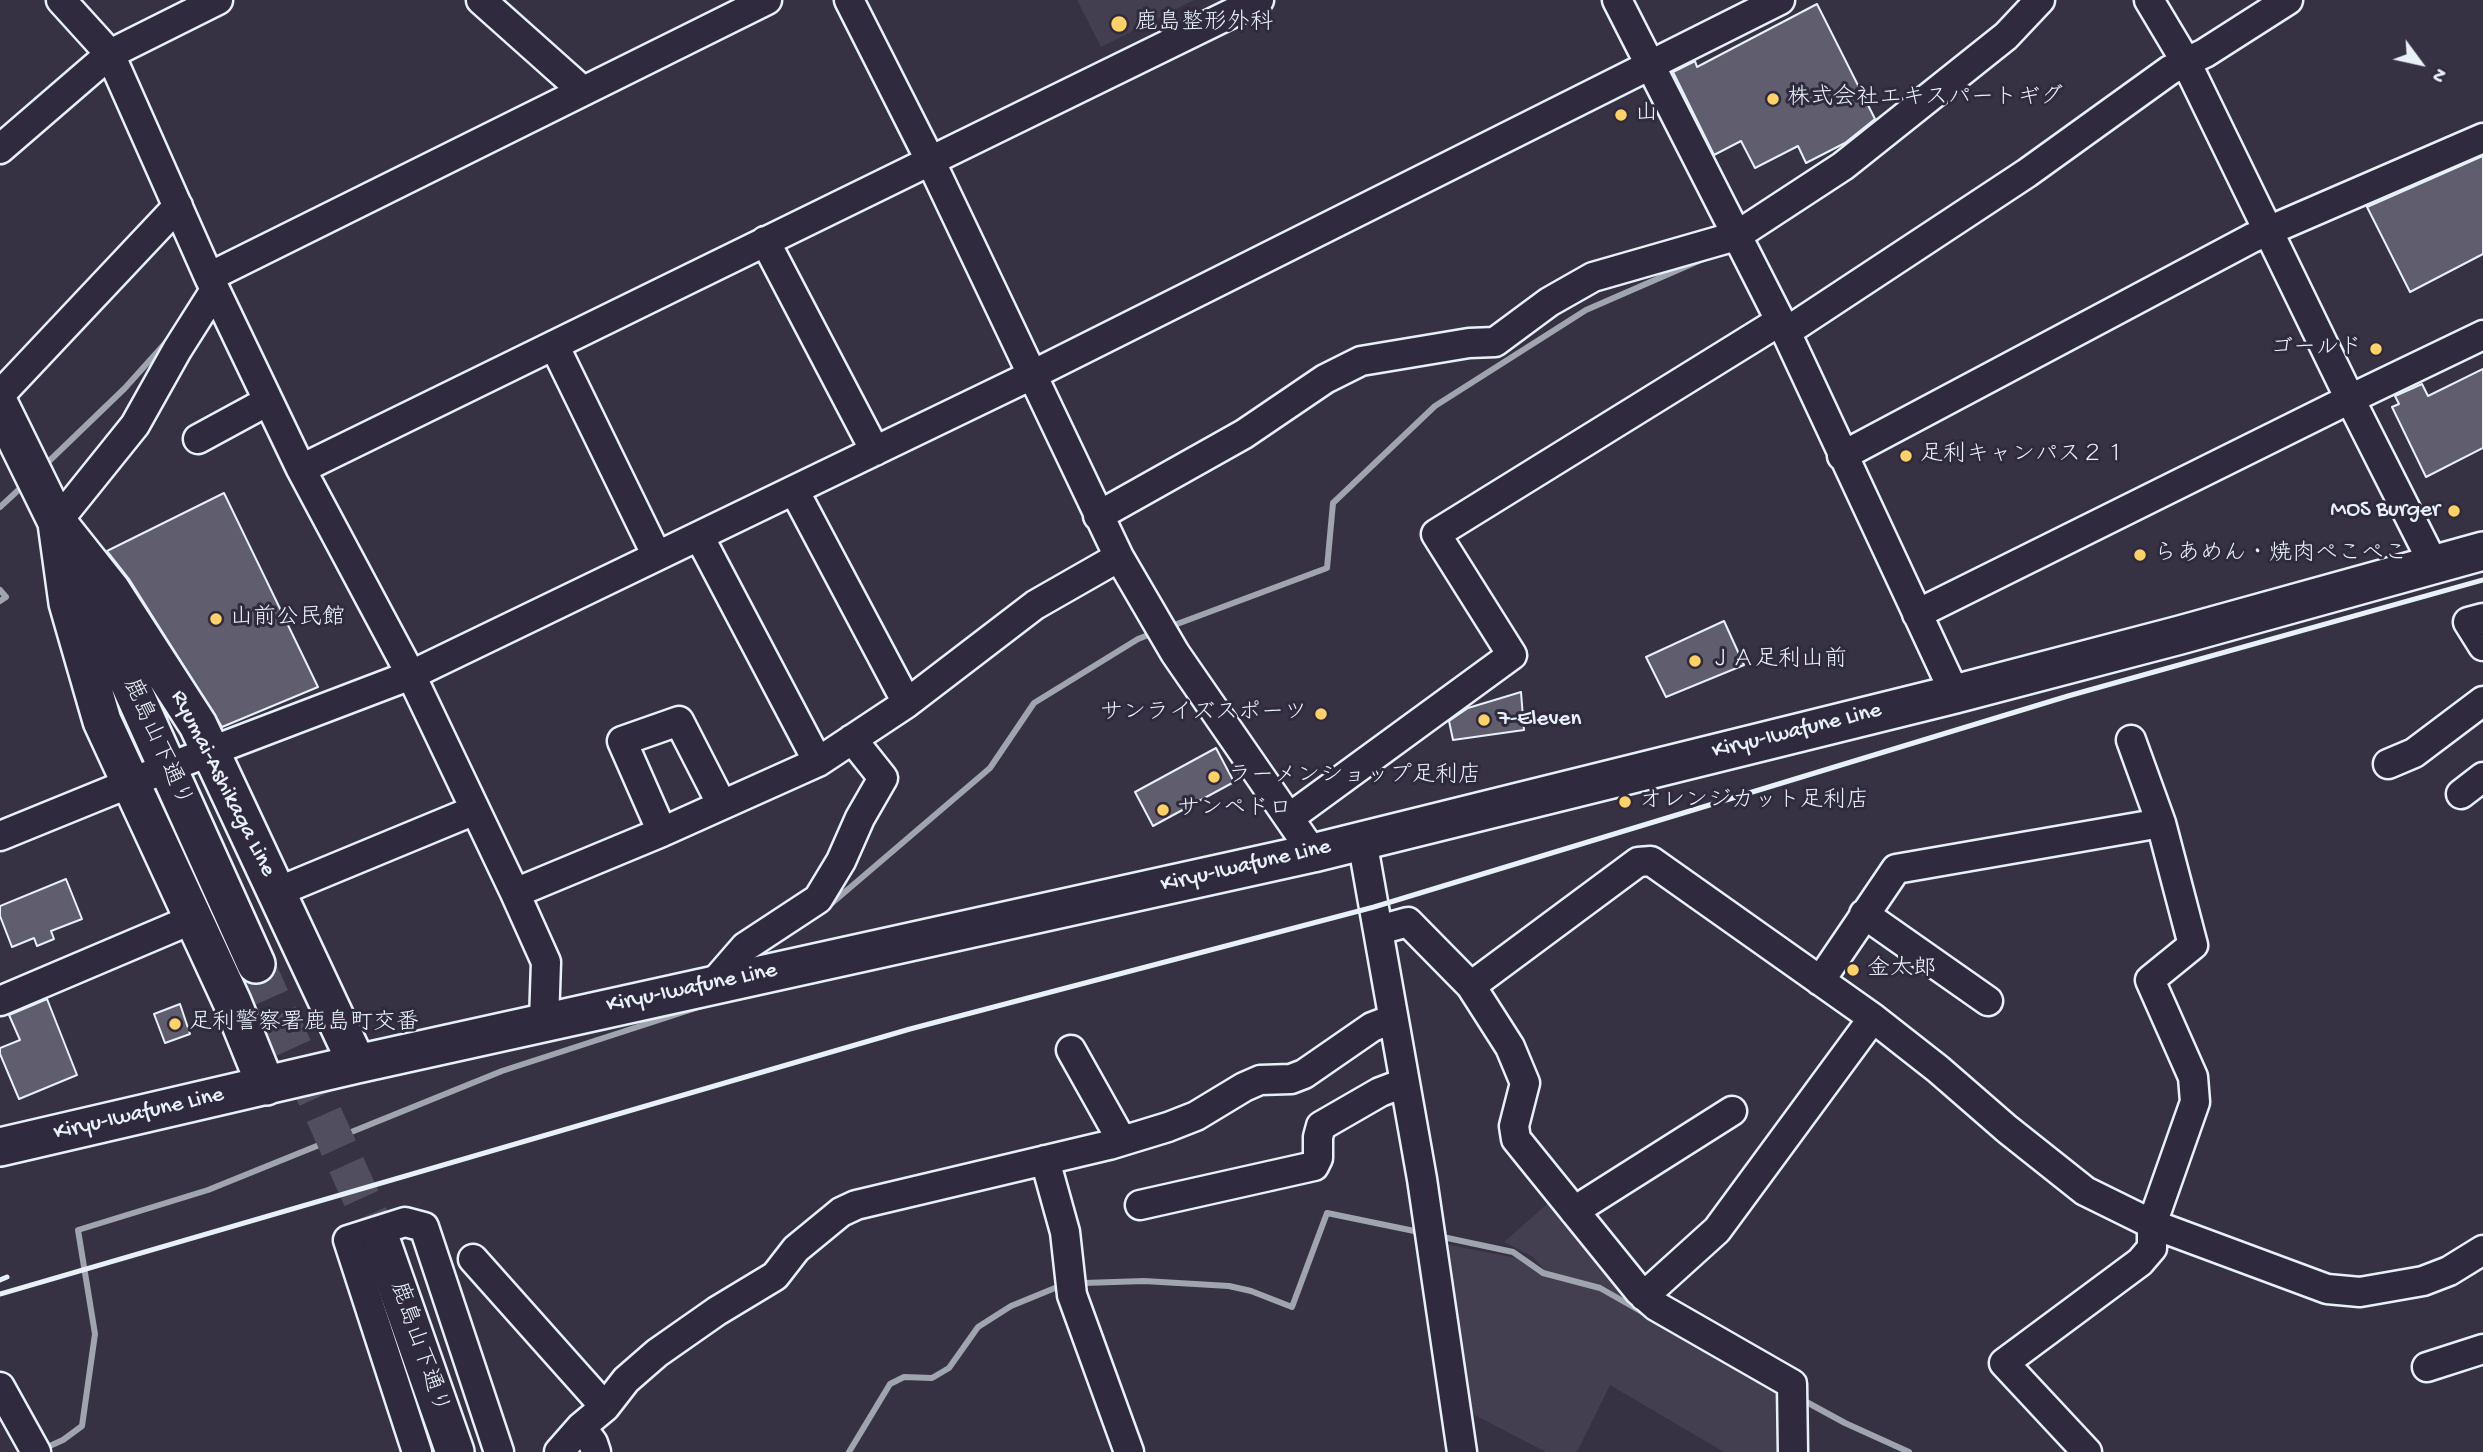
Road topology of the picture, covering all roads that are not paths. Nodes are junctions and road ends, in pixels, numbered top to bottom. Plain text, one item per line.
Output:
1 (61, 0) edge
2 (218, 0) edge
3 (481, 0) edge
4 (767, 0) edge
5 (849, 0) edge
6 (1259, 0) edge
7 (1616, 0) edge
8 (1780, 0) edge
9 (2040, 0) edge
10 (2149, 0) edge
11 (2288, 0) edge
12 (110, 54) junction
13 (2186, 61) junction
14 (1649, 65) junction
15 (583, 91) junction
16 (2483, 138) edge
17 (0, 149) edge
18 (930, 160) junction
19 (178, 206) junction
20 (2268, 230) junction
21 (1736, 236) junction
22 (765, 241) junction
23 (212, 283) junction
24 (1783, 327) junction
25 (2483, 335) edge
26 (554, 345) junction
27 (1032, 375) junction
28 (0, 395) edge
29 (2350, 399) junction
30 (268, 401) junction
31 (0, 406) edge
32 (198, 439) dead end
33 (875, 451) junction
34 (1842, 456) junction
35 (300, 470) junction
36 (794, 490) junction
37 (1098, 516) junction
38 (57, 522) junction
39 (699, 536) junction
40 (2483, 551) edge
41 (657, 556) junction
42 (1119, 557) junction
43 (2434, 565) junction
44 (1917, 614) junction
45 (2475, 620) edge
46 (2483, 646) edge
47 (411, 675) junction
48 (1955, 694) junction
49 (2483, 701) edge
50 (907, 703) junction
51 (852, 739) junction
52 (2131, 740) dead end
53 (211, 752) junction
54 (818, 762) junction
55 (2388, 764) dead end
56 (167, 768) junction
57 (2483, 777) edge
58 (130, 784) junction
59 (2461, 794) dead end
60 (722, 805) junction
61 (475, 810) junction
62 (1289, 818) junction
63 (2161, 823) junction
64 (662, 832) junction
65 (0, 836) edge
66 (1362, 840) junction
67 (1312, 853) junction
68 (276, 892) junction
69 (515, 893) junction
70 (1864, 914) junction
71 (193, 919) junction
72 (1379, 930) junction
73 (256, 964) tunnel mouth
74 (1820, 981) junction
75 (712, 985) junction
76 (1471, 986) junction
77 (1988, 1000) dead end
78 (0, 1001) edge
79 (1873, 1018) junction
80 (1393, 1019) junction
81 (544, 1022) junction
82 (1071, 1050) dead end
83 (357, 1064) junction
84 (1404, 1083) junction
85 (266, 1086) junction
86 (1732, 1111) dead end
87 (1122, 1141) junction
88 (0, 1147) edge
89 (1045, 1160) junction
90 (1140, 1205) dead end
91 (1574, 1211) junction
92 (2152, 1224) junction
93 (382, 1244) tunnel mouth
94 (2483, 1250) edge
95 (473, 1259) dead end
96 (1644, 1296) junction
97 (2483, 1349) edge
98 (2427, 1367) dead end
99 (0, 1387) edge
100 (605, 1406) junction
101 (581, 1427) junction
102 (36, 1452) edge
103 (417, 1452) edge
104 (455, 1452) edge
105 (499, 1452) edge
106 (559, 1452) edge
107 (596, 1452) edge
108 (1129, 1452) edge
109 (1462, 1452) edge
110 (1793, 1452) edge
111 (2087, 1452) edge

1 - 12 street
2 - 12 street
3 - 15 street
4 - 15 street
5 - 18 street
6 - 18 street
7 - 14 street
8 - 14 street
9 - 21 street
10 - 13 street
11 - 13 street
12 - 17 street
12 - 19 street
13 - 20 street
13 - 24 street
14 - 21 street
14 - 27 street
15 - 23 street
16 - 20 street
18 - 22 street
18 - 27 street
19 - 23 street
19 - 28 street
20 - 29 street
20 - 34 street
21 - 24 street
21 - 37 street
22 - 26 street
22 - 33 street
23 - 30 street
23 - 38 street
24 - 34 street
24 - 62 street
25 - 29 street
26 - 35 street
26 - 41 street
27 - 33 street
27 - 37 street
29 - 43 street
29 - 44 street
30 - 32 street
30 - 35 street
31 - 38 main road, Ryumai-Ashikaga Line
33 - 36 street
34 - 44 street
35 - 47 street
36 - 39 street
36 - 50 street
37 - 42 street
38 - 53 main road, Ryumai-Ashikaga Line
38 - 56 main road, 鹿島山下通り
38 - 58 main road, Ryumai-Ashikaga Line
39 - 41 street
39 - 54 street
40 - 43 main road, Kiryu-Iwafune Line
41 - 47 street
42 - 50 street
42 - 62 street
43 - 48 main road, Kiryu-Iwafune Line
44 - 48 street
45 - 46 street
47 - 53 street
47 - 61 street
48 - 66 main road, Kiryu-Iwafune Line
49 - 55 street
50 - 51 street
51 - 54 street
51 - 75 street
52 - 63 street
53 - 56 street
53 - 68 main road, Ryumai-Ashikaga Line
54 - 60 street
56 - 58 street
56 - 73 main road, 鹿島山下通り
57 - 59 street
58 - 65 street
58 - 71 main road, Ryumai-Ashikaga Line
60 - 64 street
60 - 64 street
61 - 68 street
61 - 69 street
62 - 67 street
63 - 70 street
63 - 92 street
64 - 69 street
66 - 67 main road, Kiryu-Iwafune Line
66 - 72 street
67 - 75 main road, Kiryu-Iwafune Line
68 - 83 main road, Ryumai-Ashikaga Line
69 - 81 street
70 - 74 street
70 - 77 street
71 - 78 street
71 - 85 main road, Ryumai-Ashikaga Line
72 - 76 street
72 - 80 street
74 - 76 street
74 - 79 street
75 - 81 main road, Kiryu-Iwafune Line
76 - 91 street
79 - 92 street
79 - 96 street
80 - 84 street
80 - 87 street
81 - 83 main road, Kiryu-Iwafune Line
82 - 87 street
83 - 85 main road, Kiryu-Iwafune Line
84 - 90 street
84 - 109 street
85 - 88 main road, Kiryu-Iwafune Line
86 - 91 street
87 - 89 street
89 - 100 street
89 - 108 street
91 - 96 street
92 - 94 street
92 - 111 street
93 - 104 main road, 鹿島山下通り
95 - 100 street
96 - 110 street
97 - 98 street
99 - 102 street
100 - 101 street
101 - 106 street
101 - 107 street
103 - 105 street

